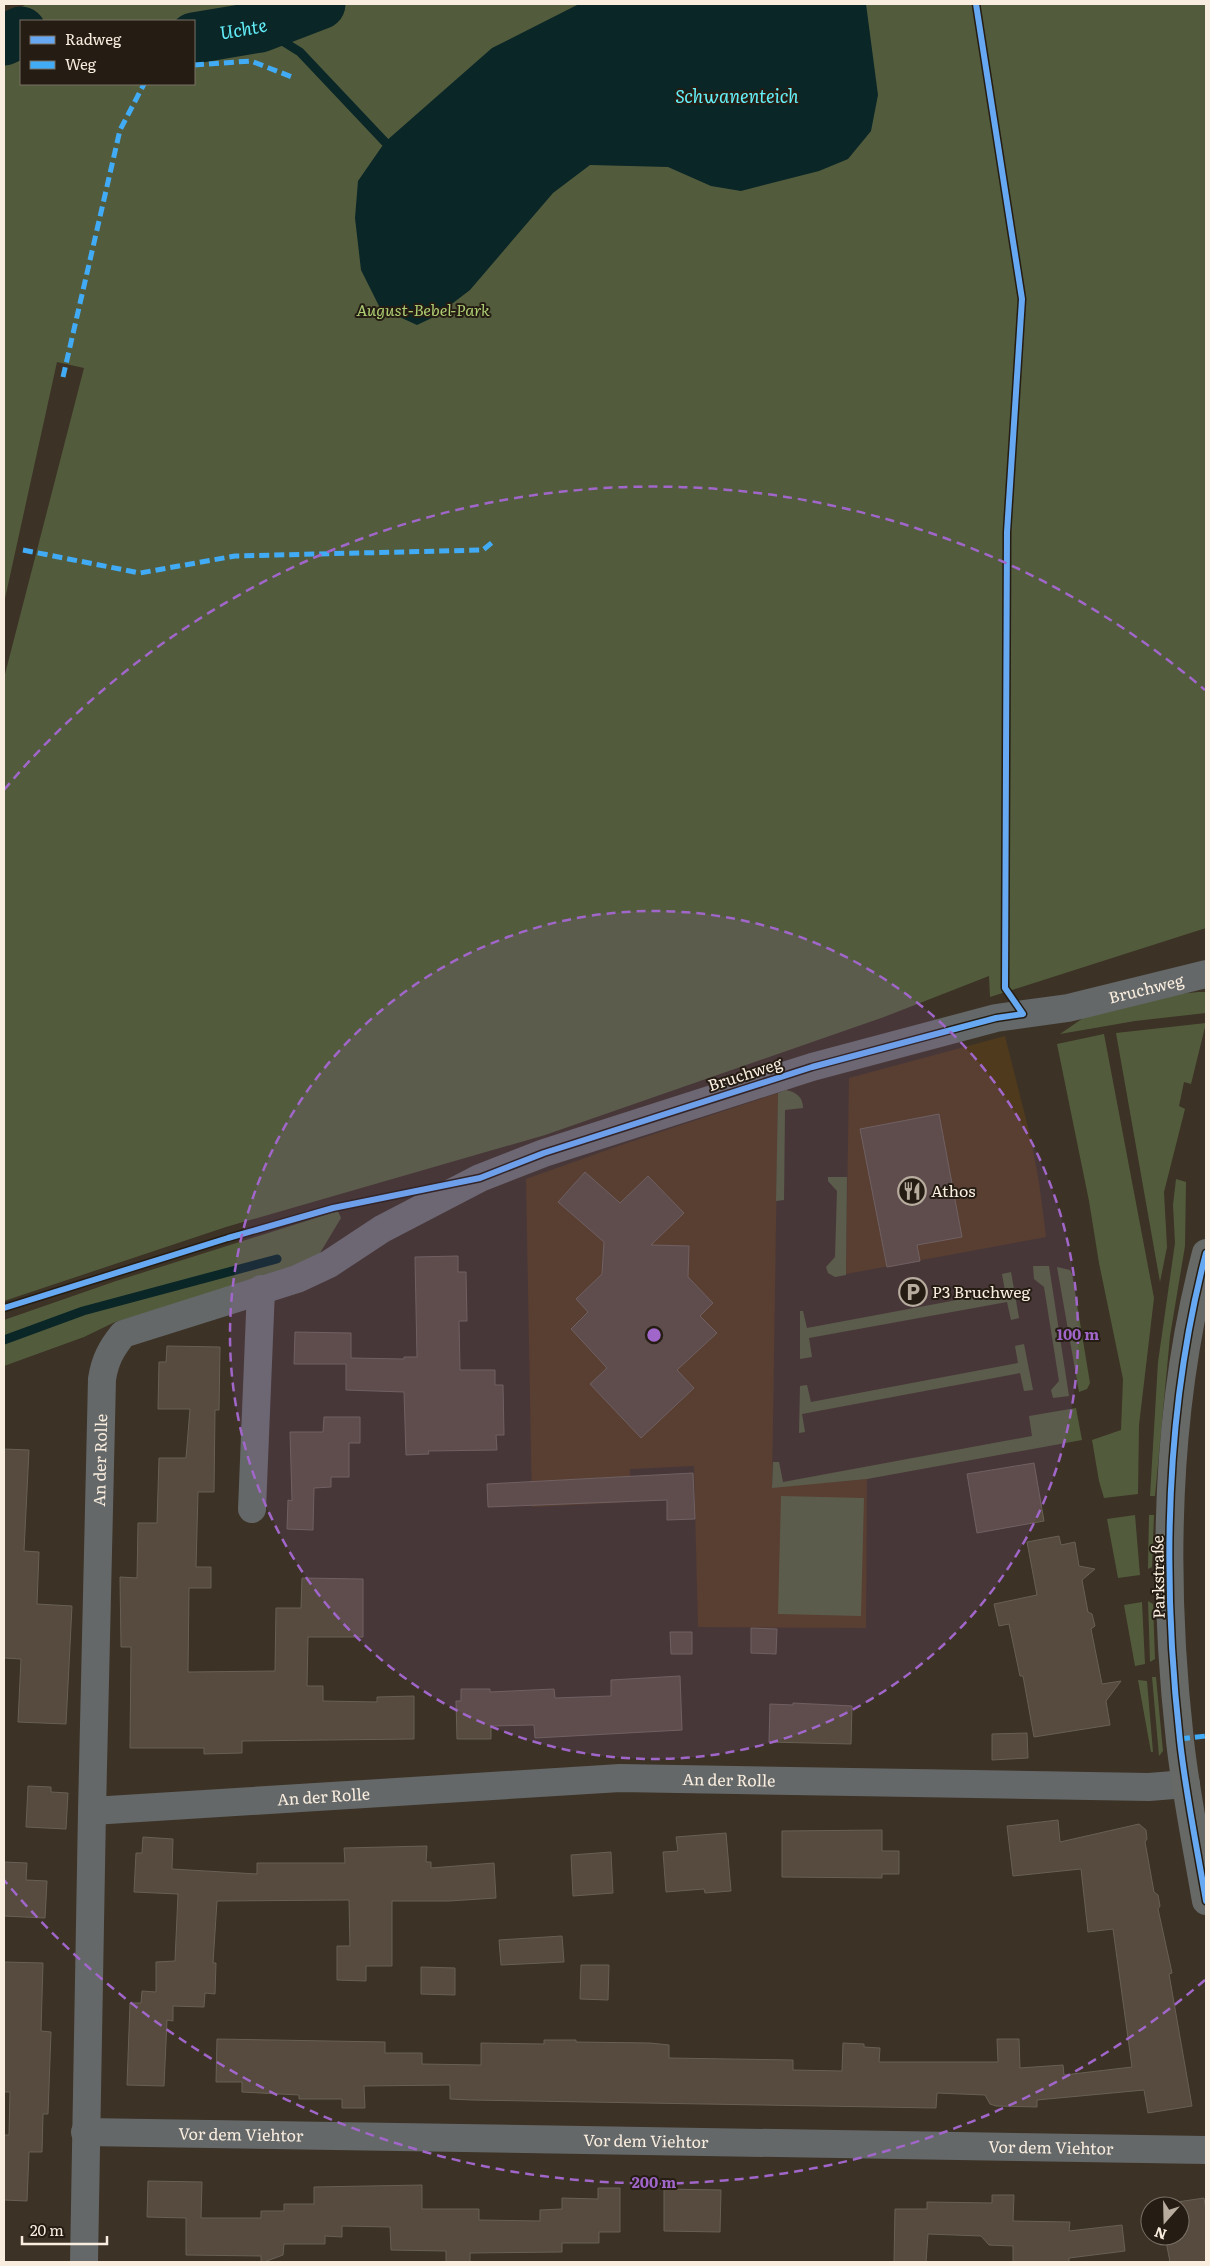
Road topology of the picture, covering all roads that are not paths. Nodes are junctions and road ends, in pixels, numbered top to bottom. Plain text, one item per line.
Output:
1 (1206, 974) edge
2 (480, 1178) joint
3 (1206, 1253) edge
4 (261, 1289) junction
5 (252, 1509) dead end
6 (1186, 1784) junction
7 (92, 1811) junction
8 (1206, 1901) edge
9 (85, 2132) junction
10 (1206, 2150) edge
11 (84, 2262) edge

1 - 2 street, Bruchweg
2 - 4 street, An der Rolle
3 - 6 main road, Parkstraße
4 - 5 street
4 - 7 street, An der Rolle
6 - 7 street, An der Rolle
6 - 8 main road, Parkstraße
7 - 9 street
9 - 10 street, Vor dem Viehtor
9 - 11 street

